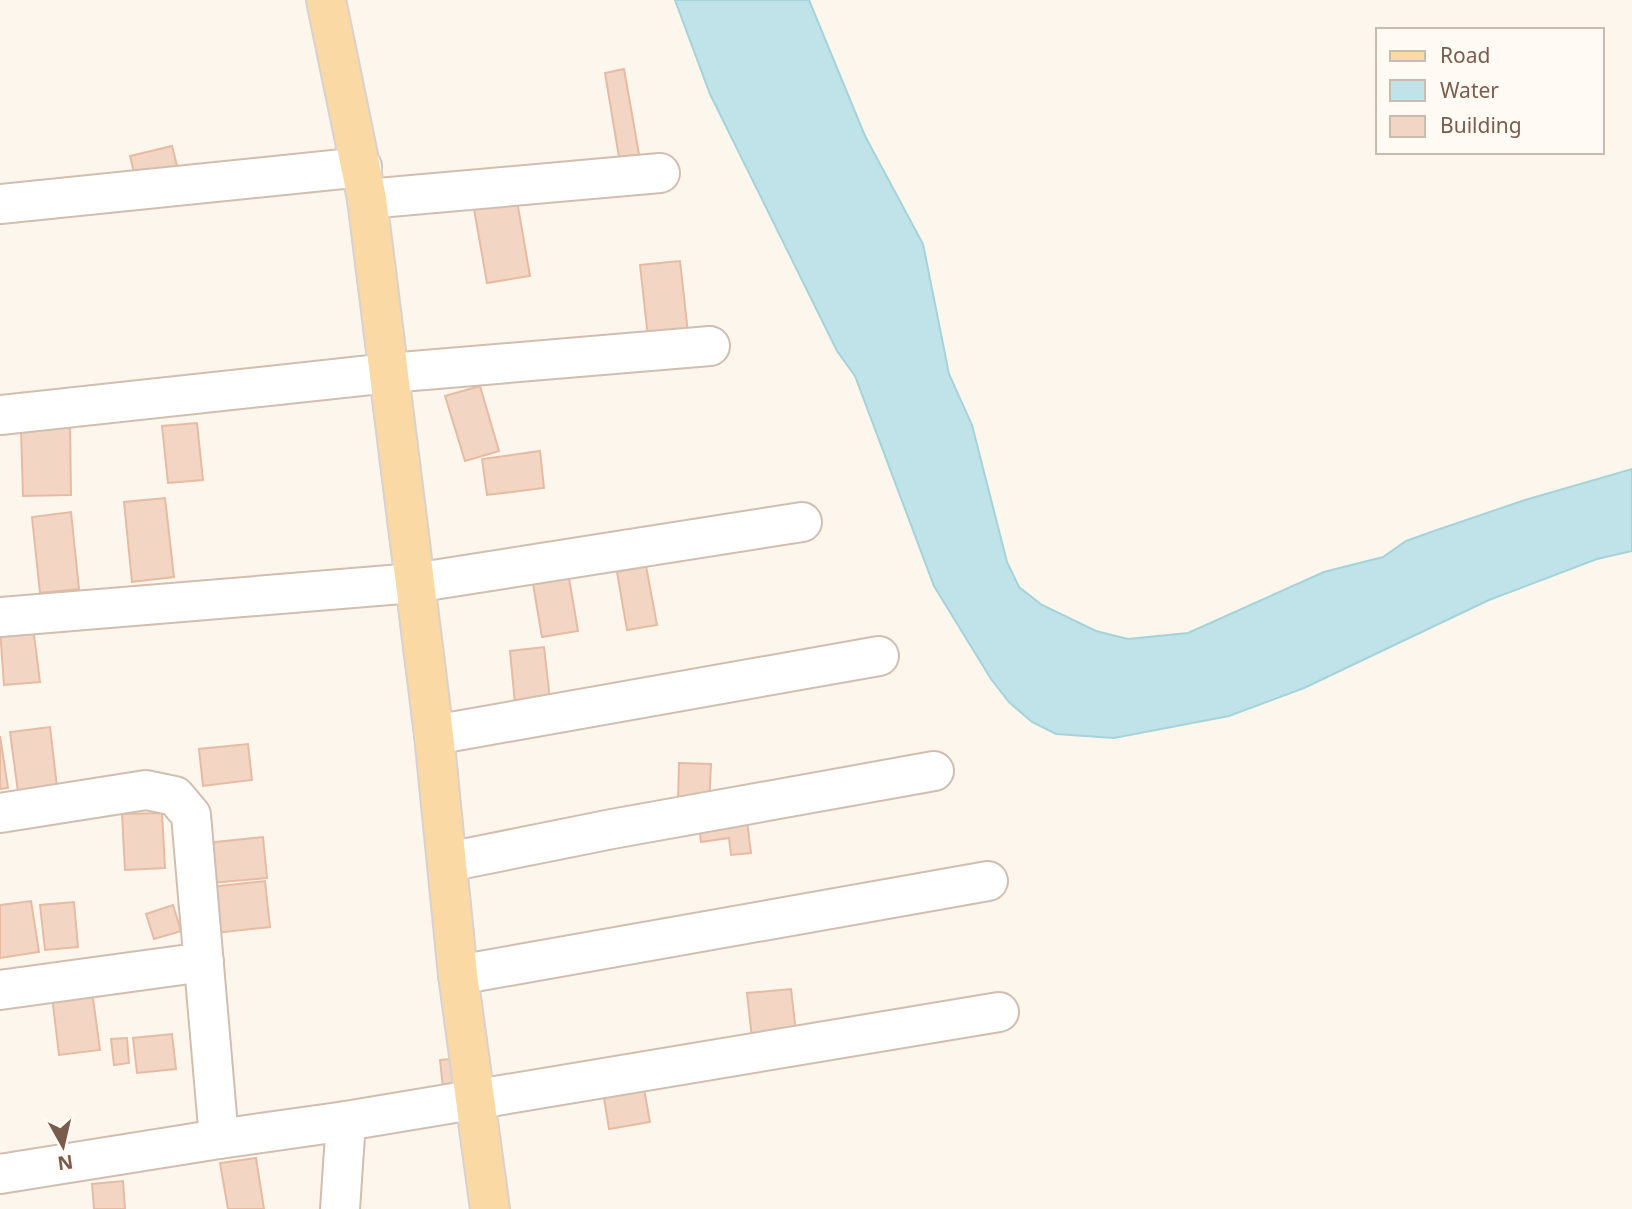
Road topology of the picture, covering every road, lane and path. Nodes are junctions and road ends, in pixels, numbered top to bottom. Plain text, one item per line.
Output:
1 (326, 0) edge
2 (660, 173) dead end
3 (364, 183) junction
4 (0, 204) edge
5 (710, 346) dead end
6 (389, 373) junction
7 (0, 415) edge
8 (802, 522) dead end
9 (414, 583) junction
10 (0, 617) edge
11 (879, 656) dead end
12 (434, 735) junction
13 (934, 771) dead end
14 (0, 813) edge
15 (448, 862) junction
16 (988, 881) dead end
17 (204, 962) junction
18 (458, 975) junction
19 (0, 990) edge
20 (999, 1012) dead end
21 (475, 1100) junction
22 (346, 1121) junction
23 (219, 1139) junction
24 (0, 1174) edge
25 (340, 1209) edge
26 (490, 1209) edge

1 - 3 main road
2 - 3 street
3 - 4 street
3 - 6 main road
5 - 6 street
6 - 7 street
6 - 9 main road
8 - 9 street
9 - 10 street
9 - 12 main road
11 - 12 street
12 - 15 main road
13 - 15 street
14 - 17 street
15 - 18 main road
16 - 18 street
17 - 19 street
17 - 23 street
18 - 21 main road
20 - 21 street
21 - 22 street
21 - 26 main road
22 - 23 street
22 - 25 street
23 - 24 street

